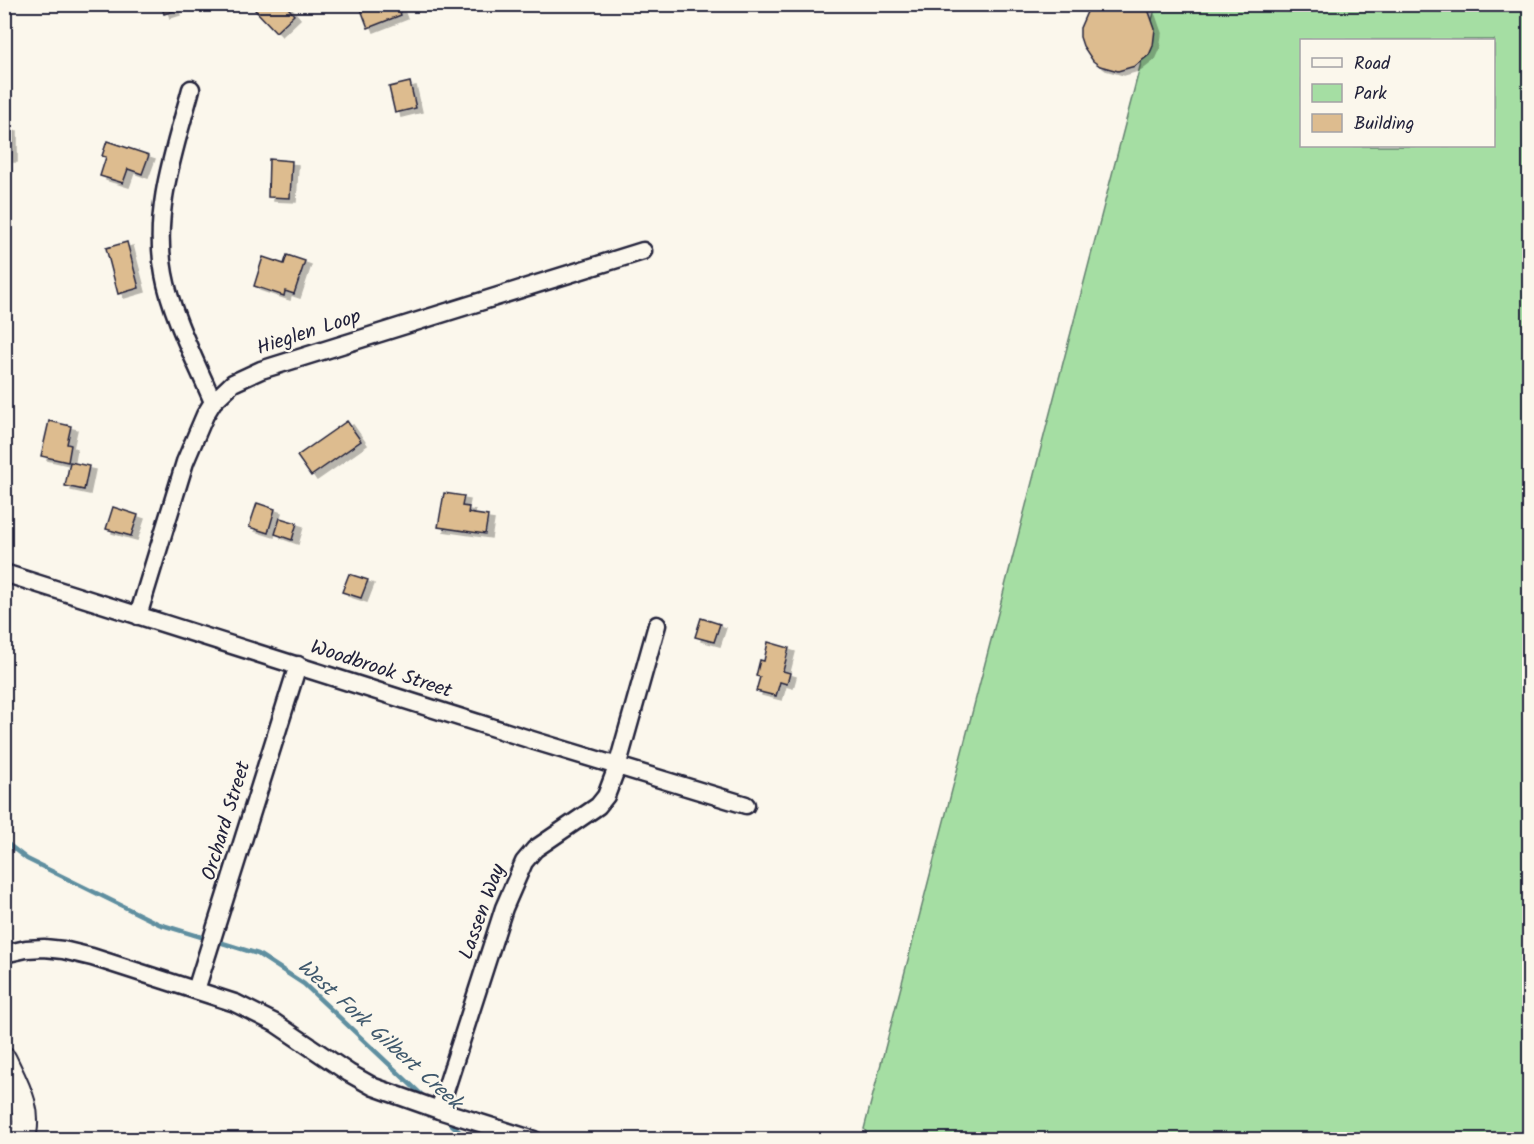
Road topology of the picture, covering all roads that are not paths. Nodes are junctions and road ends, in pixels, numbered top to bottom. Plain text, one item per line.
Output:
1 (191, 89) dead end
2 (643, 251) dead end
3 (213, 402) junction
4 (4, 573) edge
5 (138, 616) junction
6 (657, 625) dead end
7 (298, 665) junction
8 (617, 767) junction
9 (746, 806) dead end
10 (4, 954) edge
11 (196, 990) junction
12 (4, 1060) edge
13 (439, 1110) junction
14 (22, 1140) edge
15 (534, 1140) edge

1 - 3 street
2 - 3 street, Hieglen Loop
3 - 5 street, Hieglen Loop
4 - 5 street, Woodbrook Street
5 - 7 street, Woodbrook Street
6 - 8 street, Lassen Way
7 - 8 street, Woodbrook Street
7 - 11 street, Orchard Street
8 - 9 street, Woodbrook Street
8 - 13 street, Lassen Way
10 - 11 street
11 - 13 street
12 - 14 main road
13 - 15 street

